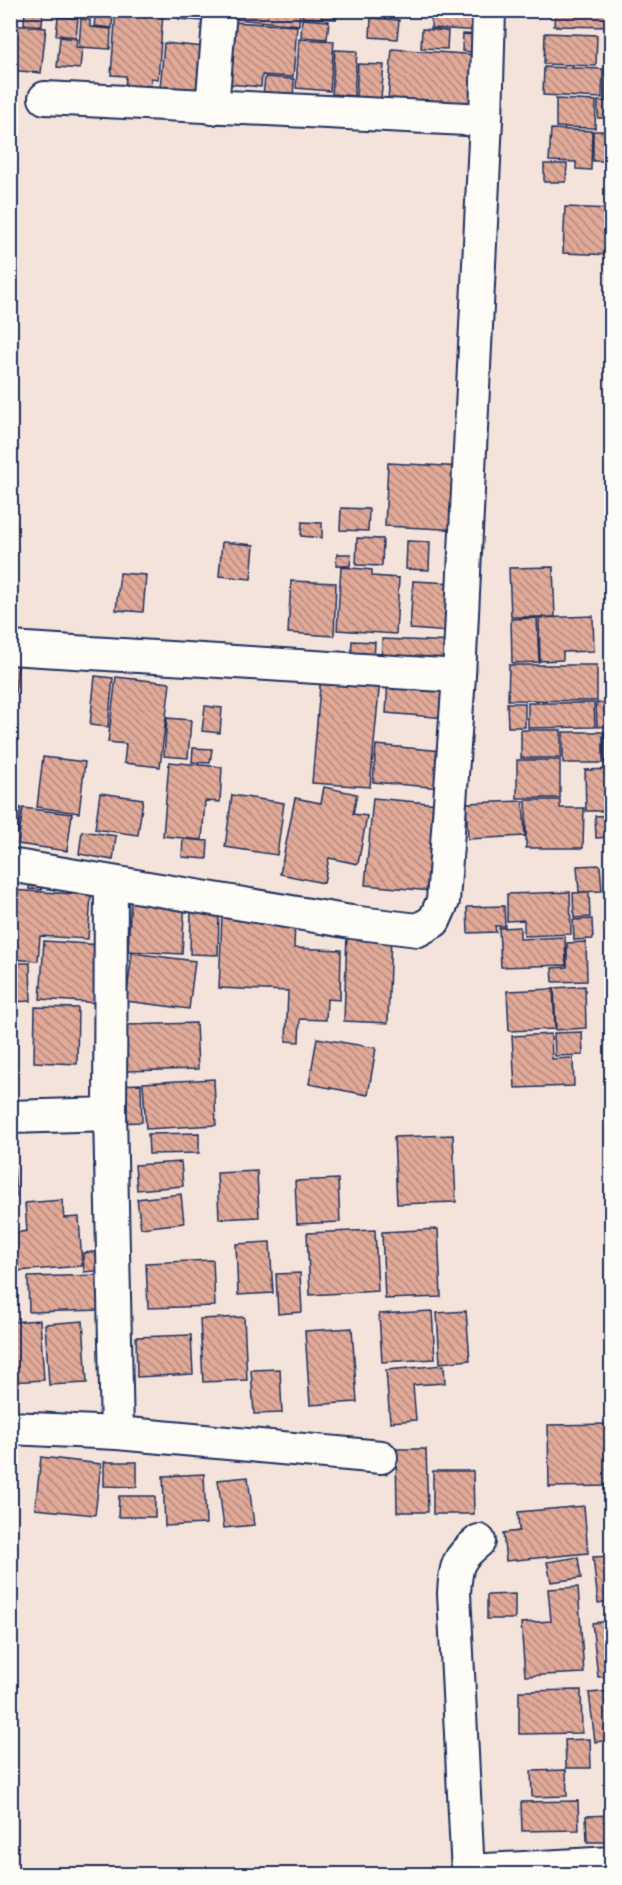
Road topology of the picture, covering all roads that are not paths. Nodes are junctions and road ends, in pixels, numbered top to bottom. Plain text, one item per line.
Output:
1 (220, 10) edge
2 (489, 10) edge
3 (45, 98) dead end
4 (212, 108) junction
5 (486, 120) junction
6 (10, 648) edge
7 (459, 676) junction
8 (10, 865) edge
9 (111, 882) junction
10 (110, 1113) junction
11 (10, 1117) edge
12 (10, 1428) edge
13 (117, 1433) junction
14 (381, 1457) dead end
15 (479, 1541) dead end
16 (612, 1863) edge
17 (468, 1873) edge

1 - 4 street
2 - 5 street
3 - 4 street
4 - 5 street
5 - 7 street
6 - 7 street
7 - 9 street
8 - 9 street
9 - 10 street
10 - 11 street
10 - 13 street
12 - 13 street
13 - 14 street
15 - 17 street
16 - 17 street

